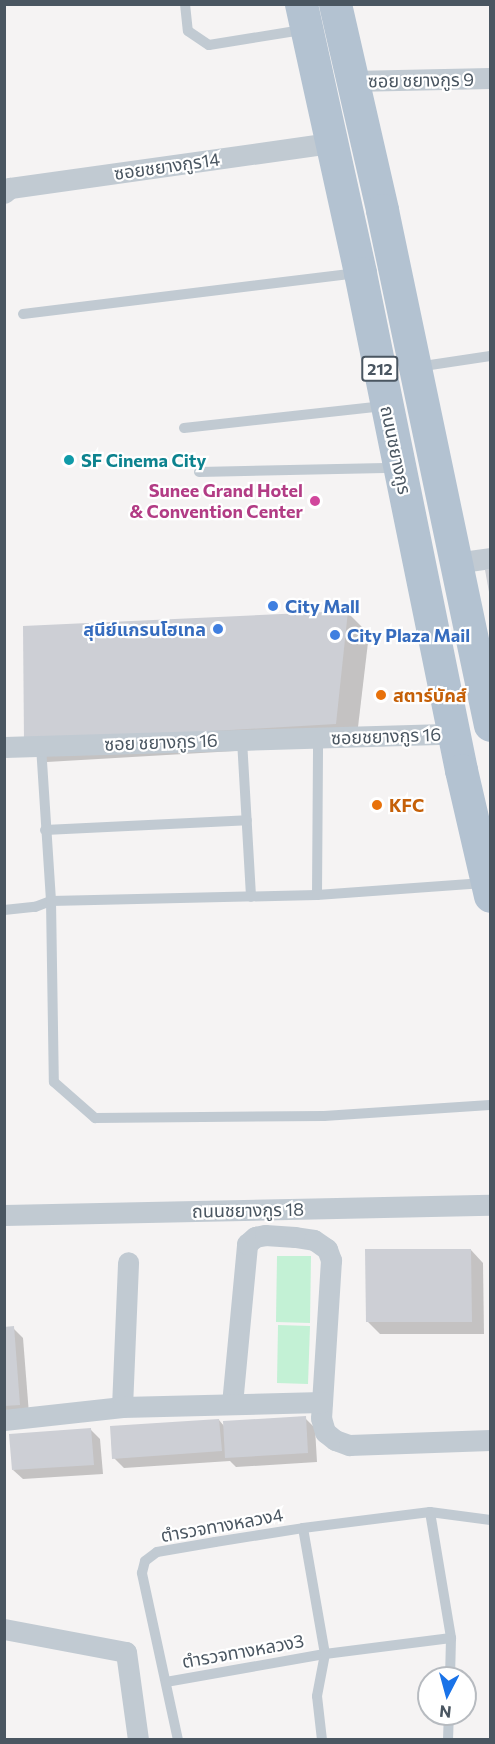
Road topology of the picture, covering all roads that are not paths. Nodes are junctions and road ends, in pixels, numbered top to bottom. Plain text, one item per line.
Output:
1 (185, 4) edge
2 (335, 4) edge
3 (303, 17) edge
4 (490, 78) edge
5 (352, 81) junction
6 (332, 142) junction
7 (4, 193) edge
8 (360, 273) junction
9 (23, 314) dead end
10 (490, 356) edge
11 (414, 367) junction
12 (387, 405) junction
13 (184, 428) dead end
14 (400, 468) junction
15 (199, 472) dead end
16 (490, 558) edge
17 (455, 563) junction
18 (490, 727) edge
19 (455, 734) junction
20 (318, 739) junction
21 (242, 740) junction
22 (41, 746) junction
23 (4, 747) edge
24 (247, 820) junction
25 (45, 830) junction
26 (489, 889) edge
27 (317, 895) junction
28 (250, 897) junction
29 (51, 901) junction
30 (4, 910) edge
31 (490, 1105) edge
32 (490, 1205) edge
33 (4, 1215) edge
34 (128, 1262) dead end
35 (322, 1402) junction
36 (232, 1404) junction
37 (122, 1407) junction
38 (4, 1420) edge
39 (490, 1440) edge
40 (430, 1512) junction
41 (490, 1520) edge
42 (303, 1528) junction
43 (4, 1629) edge
44 (451, 1638) junction
45 (325, 1654) junction
46 (450, 1666) edge
47 (166, 1682) junction
48 (138, 1740) edge
49 (178, 1740) edge
50 (322, 1740) edge

1 - 3 lane
2 - 5 main road, ถนนชยางกูร / 212
3 - 6 main road, ถนนชยางกูร / 212
4 - 5 street, ซอย ชยางกูร 9
5 - 11 main road, ถนนชยางกูร / 212
6 - 7 street, ซอยชยางกูร14
6 - 8 main road, ถนนชยางกูร / 212
8 - 9 lane
8 - 12 main road, ถนนชยางกูร / 212
10 - 11 lane
11 - 17 main road, ถนนชยางกูร / 212
12 - 13 lane
12 - 14 main road, ถนนชยางกูร / 212
14 - 15 lane
14 - 19 main road, ถนนชยางกูร / 212
16 - 17 street
17 - 18 main road, ถนนชยางกูร / 212
18 - 19 main road
19 - 20 street, ซอยชยางกูร 16
19 - 26 main road, ถนนชยางกูร / 212
20 - 21 street, ซอย ชยางกูร 16
20 - 27 lane
21 - 22 street, ซอย ชยางกูร 16
21 - 24 lane
22 - 23 street, ซอย ชยางกูร 16
22 - 25 lane
24 - 25 lane
24 - 28 lane
25 - 29 lane
26 - 27 lane
27 - 28 lane
28 - 29 lane
29 - 30 lane
29 - 31 lane
32 - 33 street, ถนนชยางกูร 18
34 - 37 street
35 - 36 street
35 - 36 street
35 - 39 street
36 - 37 street
37 - 38 street
40 - 41 lane
40 - 42 lane
40 - 44 lane
42 - 45 lane, ตำรวจทางหลวง4
42 - 47 lane, ตำรวจทางหลวง4
43 - 48 street
44 - 45 lane, ตำรวจทางหลวง3
44 - 46 lane
45 - 47 lane, ตำรวจทางหลวง3
45 - 50 lane
47 - 49 lane, ตำรวจทางหลวง4

